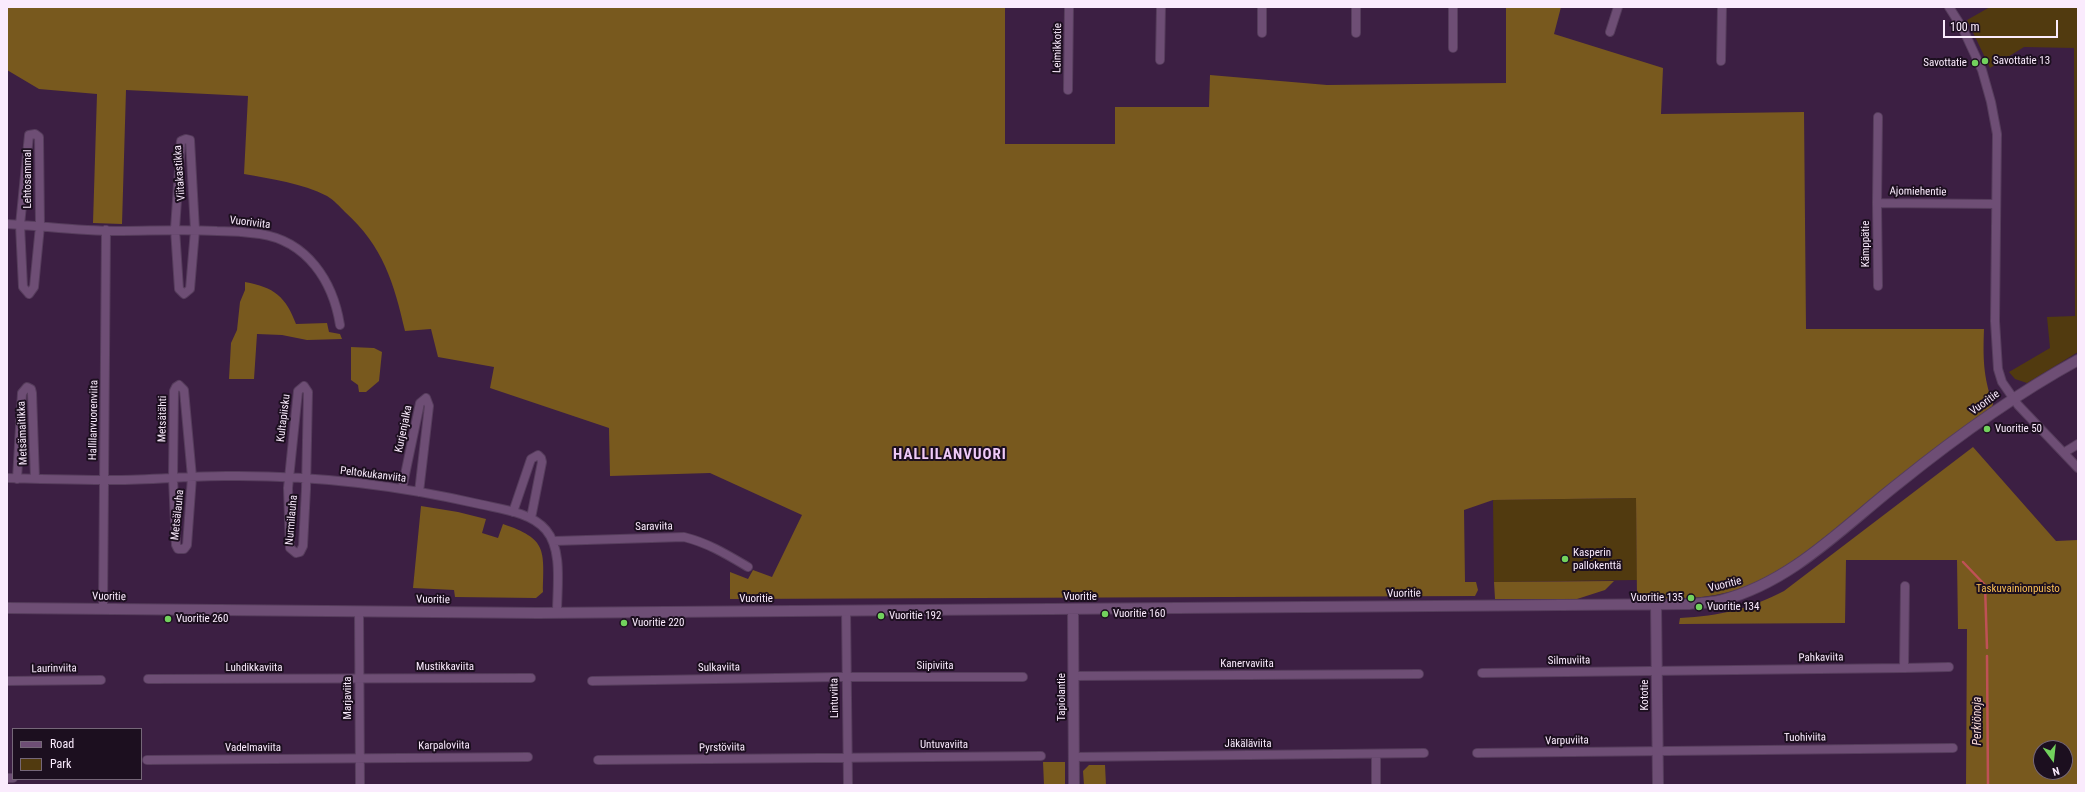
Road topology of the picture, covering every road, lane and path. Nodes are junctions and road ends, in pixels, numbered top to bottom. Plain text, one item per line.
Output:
1 (1069, 7) edge
2 (1161, 7) edge
3 (1262, 7) edge
4 (1356, 7) edge
5 (1453, 7) edge
6 (1618, 7) edge
7 (1722, 7) edge
8 (1949, 7) edge
9 (1610, 32) dead end
10 (1262, 33) dead end
11 (1356, 33) dead end
12 (1453, 48) dead end
13 (1160, 60) dead end
14 (1721, 61) dead end
15 (1068, 90) dead end
16 (1878, 117) dead end
17 (1877, 203) junction
18 (1996, 204) junction
19 (7, 224) edge
20 (20, 225) junction
21 (40, 226) junction
22 (175, 229) junction
23 (106, 230) junction
24 (194, 230) junction
25 (1878, 286) dead end
26 (340, 325) dead end
27 (2078, 360) edge
28 (2013, 397) junction
29 (2078, 444) edge
30 (2065, 452) junction
31 (2078, 468) edge
32 (192, 477) junction
33 (7, 478) edge
34 (173, 478) junction
35 (288, 478) junction
36 (17, 479) junction
37 (35, 479) junction
38 (307, 479) junction
39 (104, 480) junction
40 (402, 489) junction
41 (419, 492) junction
42 (513, 512) junction
43 (531, 518) junction
44 (554, 541) junction
45 (748, 567) dead end
46 (1905, 586) dead end
47 (1656, 604) junction
48 (7, 608) edge
49 (103, 609) junction
50 (1073, 609) junction
51 (846, 610) junction
52 (359, 611) junction
53 (557, 613) junction
54 (1948, 667) dead end
55 (1904, 668) junction
56 (1657, 671) junction
57 (1482, 673) dead end
58 (1419, 674) dead end
59 (1074, 676) junction
60 (846, 677) junction
61 (1023, 677) dead end
62 (531, 678) dead end
63 (148, 679) dead end
64 (359, 679) junction
65 (101, 680) dead end
66 (7, 681) edge
67 (592, 681) dead end
68 (1953, 748) dead end
69 (1657, 751) junction
70 (1424, 753) dead end
71 (1477, 753) dead end
72 (1376, 754) junction
73 (528, 756) dead end
74 (1041, 756) dead end
75 (847, 757) junction
76 (1073, 757) junction
77 (360, 758) junction
78 (146, 760) dead end
79 (598, 760) dead end
80 (360, 785) edge
81 (848, 785) edge
82 (1074, 785) edge
83 (1376, 785) edge
84 (1658, 785) edge

1 - 15 street, Leimikkotie
2 - 13 street
3 - 10 street
4 - 11 street
5 - 12 street
6 - 9 street
7 - 14 street
8 - 18 street
16 - 17 street, Ajomiehentie
17 - 18 street, Ajomiehentie
17 - 25 street, Kämppätie
18 - 28 street
19 - 20 street, Vuoriviita
20 - 21 street, Vuoriviita
20 - 21 street
20 - 21 street, Lehtosammal
21 - 23 street, Vuoriviita
22 - 23 street, Vuoriviita
22 - 24 street, Vuoriviita
22 - 24 street
22 - 24 street, Viitakastikka
23 - 39 street, Hallilanvuorenviita
24 - 26 street, Vuoriviita
27 - 28 street, Vuoritie
28 - 30 street
28 - 47 street, Vuoritie
29 - 30 street
30 - 31 street
32 - 34 street, Peltokukanviita
32 - 34 street, Metsälauha
32 - 34 street, Metsätähti
32 - 35 street, Peltokukanviita
33 - 36 street, Peltokukanviita
34 - 39 street, Peltokukanviita
35 - 38 street, Peltokukanviita
35 - 38 street, Nurmilauha
35 - 38 street, Kultapiisku
36 - 37 street, Peltokukanviita
36 - 37 street, Metsämaitikka
37 - 39 street, Peltokukanviita
38 - 40 street, Peltokukanviita
39 - 49 street, Hallilanvuorenviita
40 - 41 street, Peltokukanviita
40 - 41 street, Kurjenjalka
41 - 42 street, Peltokukanviita
42 - 43 street, Peltokukanviita
42 - 43 street
43 - 44 street, Peltokukanviita
44 - 45 street, Saraviita
44 - 53 street
46 - 55 street
47 - 50 street, Vuoritie
47 - 56 street, Kototie
48 - 49 street, Vuoritie
49 - 52 street, Vuoritie
50 - 51 street, Vuoritie
50 - 59 street, Tapiolantie
51 - 53 street, Vuoritie
51 - 60 street, Lintuviita
52 - 53 street, Vuoritie
52 - 64 street, Marjaviita
54 - 55 street, Pahkaviita
55 - 56 street, Pahkaviita
56 - 57 street, Silmuviita
56 - 69 street, Kototie
58 - 59 street, Kanervaviita
59 - 76 street, Tapiolantie
60 - 61 street, Siipiviita
60 - 67 street, Sulkaviita
60 - 75 street, Lintuviita
62 - 64 street, Mustikkaviita
63 - 64 street, Luhdikkaviita
64 - 77 street, Marjaviita
65 - 66 street, Laurinviita
68 - 69 street, Tuohiviita
69 - 71 street, Varpuviita
69 - 84 street, Kototie
70 - 72 street, Jäkäläviita
72 - 76 street, Jäkäläviita
72 - 83 street
73 - 77 street, Karpaloviita
74 - 75 street, Untuvaviita
75 - 79 street, Pyrstöviita
75 - 81 street, Lintuviita
76 - 82 street, Tapiolantie
77 - 78 street, Vadelmaviita
77 - 80 street, Marjaviita

